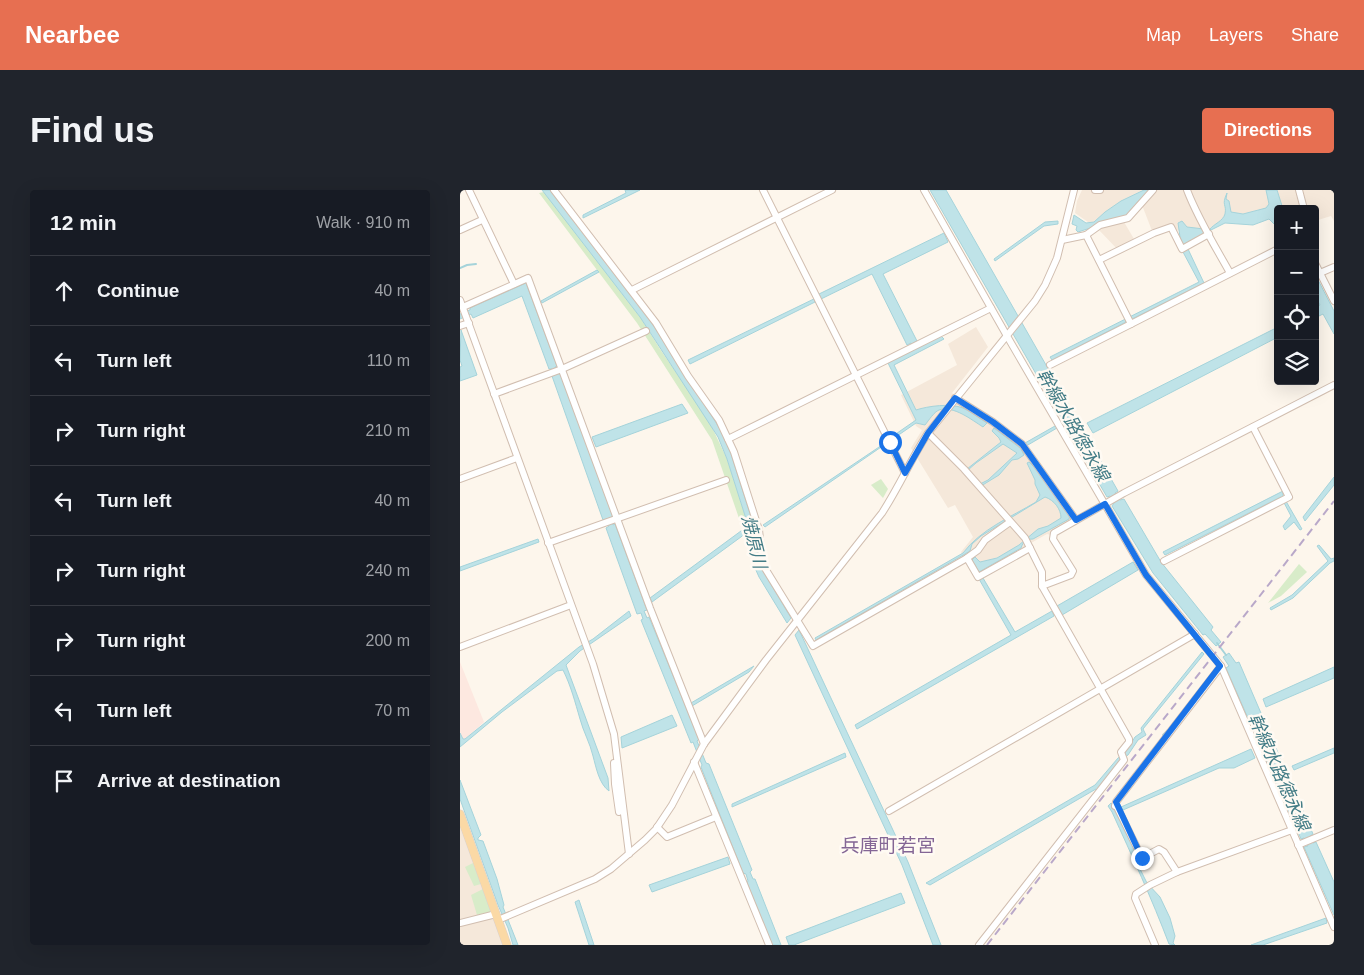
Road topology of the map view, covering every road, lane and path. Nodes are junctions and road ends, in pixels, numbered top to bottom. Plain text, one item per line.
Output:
1 (469, 190) edge
2 (554, 190) edge
3 (763, 190) edge
4 (832, 190) edge
5 (924, 190) edge
6 (1074, 190) edge
7 (1095, 190) edge
8 (1100, 190) edge
9 (1153, 190) edge
10 (1187, 190) edge
11 (1299, 190) edge
12 (1303, 205) edge
13 (776, 218) junction
14 (482, 220) junction
15 (460, 230) edge
16 (1208, 231) junction
17 (1086, 235) junction
18 (1062, 240) junction
19 (1276, 250) edge
20 (1099, 260) junction
21 (1334, 267) edge
22 (1320, 272) joint
23 (1230, 274) junction
24 (514, 284) junction
25 (632, 290) junction
26 (460, 300) edge
27 (1334, 302) edge
28 (463, 307) junction
29 (991, 308) junction
30 (468, 323) junction
31 (1131, 323) junction
32 (460, 326) edge
33 (646, 331) dead end
34 (1008, 335) junction
35 (1050, 365) dead end
36 (562, 369) junction
37 (856, 376) junction
38 (1334, 385) edge
39 (494, 394) junction
40 (955, 398) junction
41 (1253, 427) junction
42 (928, 433) junction
43 (728, 439) junction
44 (517, 458) junction
45 (905, 473) junction
46 (460, 479) edge
47 (726, 480) dead end
48 (1108, 502) junction
49 (618, 519) junction
50 (1008, 519) junction
51 (1076, 520) junction
52 (1027, 542) junction
53 (548, 543) junction
54 (967, 558) junction
55 (1164, 561) dead end
56 (1042, 586) junction
57 (571, 605) junction
58 (798, 620) junction
59 (1195, 634) junction
60 (460, 647) edge
61 (1220, 666) junction
62 (1100, 688) junction
63 (703, 747) junction
64 (696, 759) junction
65 (889, 810) dead end
66 (460, 814) edge
67 (716, 818) junction
68 (658, 827) junction
69 (1292, 830) junction
70 (1334, 830) edge
71 (1298, 845) junction
72 (628, 854) junction
73 (1176, 872) junction
74 (502, 917) junction
75 (461, 922) edge
76 (1334, 927) edge
77 (507, 945) edge
78 (769, 945) edge
79 (979, 945) edge
80 (1155, 945) edge

1 - 14 street
2 - 25 street
3 - 13 street
4 - 13 street
5 - 29 street
6 - 18 street
7 - 8 street
9 - 17 street
10 - 16 street
11 - 12 street
13 - 25 street
13 - 37 street
14 - 15 street
14 - 24 street
16 - 20 street
16 - 23 street
17 - 18 street
17 - 20 street
18 - 34 street
19 - 23 street
20 - 31 street
21 - 22 street
22 - 27 street
23 - 31 street
24 - 28 street
24 - 36 street
25 - 43 street
26 - 28 street
28 - 30 street
29 - 34 street
29 - 37 street
30 - 32 street
30 - 39 street
31 - 35 street
33 - 36 street
34 - 40 street
34 - 48 street
36 - 39 street
36 - 49 street
37 - 43 street
37 - 45 street
38 - 41 street
39 - 44 street
40 - 42 street
40 - 51 street
41 - 48 street
41 - 55 street
42 - 45 street
42 - 50 street
43 - 58 street
44 - 46 street
44 - 53 street
45 - 58 street
47 - 49 street
48 - 51 street
48 - 59 street
49 - 53 street
49 - 63 street
50 - 52 street
50 - 54 street
51 - 56 street
52 - 54 street
52 - 56 street
53 - 57 street
54 - 58 street
56 - 62 street
57 - 60 street
57 - 72 street
58 - 63 street
59 - 61 street
59 - 62 street
61 - 69 street
61 - 73 street
62 - 65 street
62 - 79 street
63 - 64 street
64 - 67 street
64 - 68 street
66 - 74 main road
67 - 68 street
67 - 78 street
68 - 72 street
69 - 71 street
69 - 73 street
70 - 71 street
71 - 76 street
72 - 74 street
73 - 80 street
74 - 75 street
74 - 77 main road

